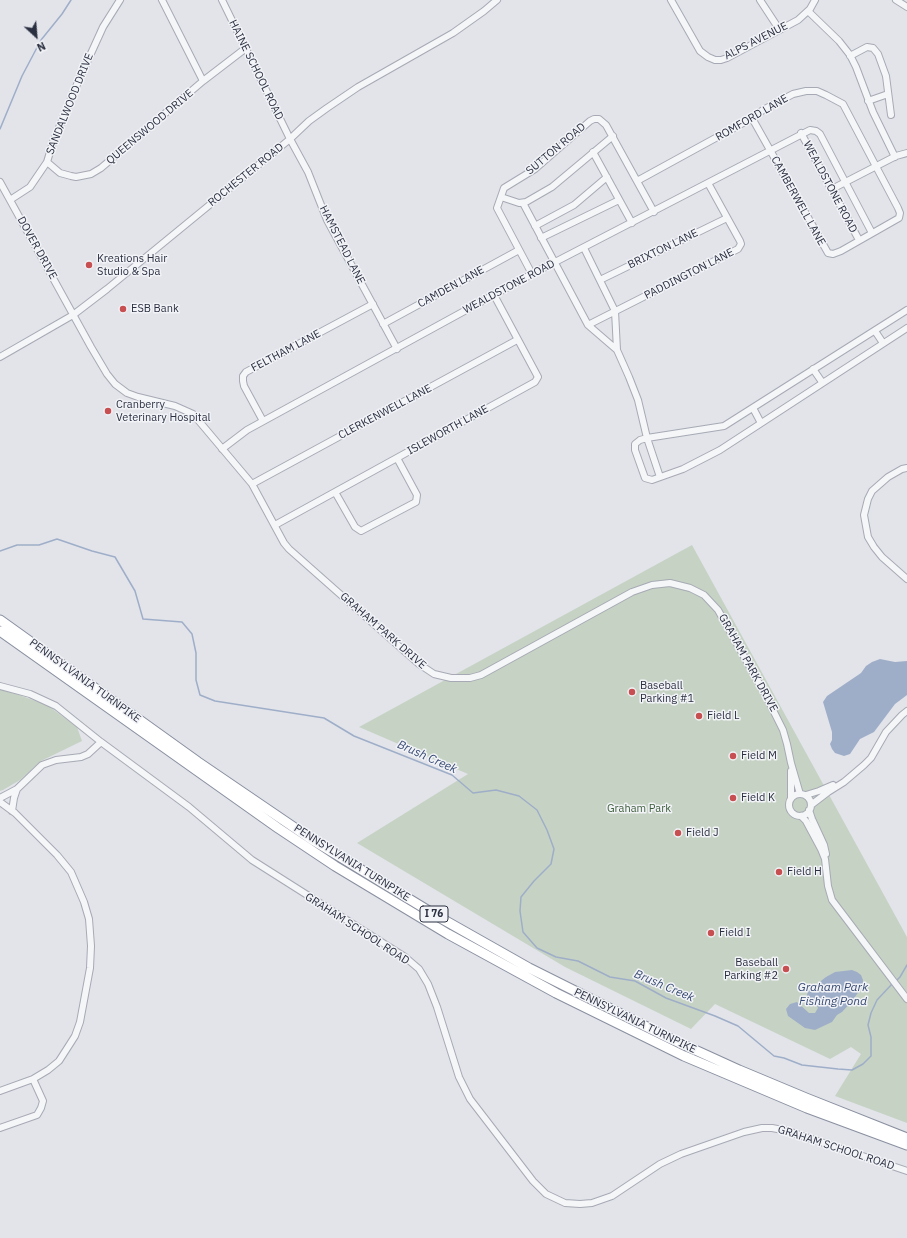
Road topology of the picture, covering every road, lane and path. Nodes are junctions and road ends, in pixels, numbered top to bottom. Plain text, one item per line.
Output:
1 (120, 0) edge
2 (162, 0) edge
3 (222, 0) edge
4 (497, 0) edge
5 (671, 0) edge
6 (760, 0) edge
7 (815, 0) edge
8 (896, 0) edge
9 (907, 7) edge
10 (808, 10) junction
11 (779, 30) junction
12 (246, 48) junction
13 (850, 56) junction
14 (203, 81) junction
15 (888, 94) junction
16 (868, 101) junction
17 (891, 115) dead end
18 (752, 118) junction
19 (801, 134) junction
20 (613, 136) junction
21 (290, 139) junction
22 (770, 150) junction
23 (593, 152) junction
24 (907, 153) edge
25 (895, 157) junction
26 (47, 162) junction
27 (876, 167) junction
28 (607, 178) junction
29 (637, 181) junction
30 (0, 182) edge
31 (708, 183) junction
32 (846, 183) junction
33 (832, 189) junction
34 (501, 197) junction
35 (10, 200) junction
36 (619, 200) junction
37 (523, 203) junction
38 (654, 212) junction
39 (727, 218) junction
40 (632, 223) junction
41 (535, 226) junction
42 (872, 233) junction
43 (541, 238) junction
44 (859, 240) junction
45 (584, 248) junction
46 (519, 250) junction
47 (554, 263) junction
48 (532, 274) junction
49 (600, 280) junction
50 (494, 295) junction
51 (373, 304) junction
52 (907, 310) edge
53 (615, 311) junction
54 (73, 315) junction
55 (383, 324) junction
56 (588, 325) junction
57 (907, 328) edge
58 (875, 331) junction
59 (517, 340) junction
60 (883, 343) junction
61 (397, 349) junction
62 (617, 350) junction
63 (0, 357) edge
64 (813, 369) junction
65 (822, 382) junction
66 (753, 408) junction
67 (263, 421) junction
68 (761, 422) junction
69 (647, 438) junction
70 (222, 449) junction
71 (397, 458) junction
72 (907, 468) edge
73 (660, 477) junction
74 (252, 484) junction
75 (335, 492) junction
76 (274, 525) junction
77 (907, 579) edge
78 (0, 620) edge
79 (0, 630) edge
80 (0, 686) edge
81 (907, 711) edge
82 (101, 742) junction
83 (791, 763) junction
84 (851, 776) junction
85 (17, 789) junction
86 (803, 794) junction
87 (0, 798) edge
88 (791, 798) junction
89 (0, 802) edge
90 (810, 808) junction
91 (12, 811) junction
92 (801, 816) junction
93 (825, 860) junction
94 (907, 999) edge
95 (33, 1079) junction
96 (0, 1091) edge
97 (0, 1128) edge
98 (907, 1138) edge
99 (907, 1145) edge
100 (907, 1171) edge

1 - 26 street, SANDALWOOD DRIVE
2 - 14 street
3 - 12 street, HAINE SCHOOL ROAD
4 - 21 street, ROCHESTER ROAD
5 - 11 street, ALPS AVENUE
6 - 11 street
7 - 10 street, ALPS AVENUE
8 - 9 street
10 - 11 street, ALPS AVENUE
10 - 13 street
12 - 14 street, QUEENSWOOD DRIVE
12 - 21 street, HAINE SCHOOL ROAD
13 - 15 street
13 - 16 street
14 - 26 street, QUEENSWOOD DRIVE
15 - 16 street
15 - 17 street
16 - 25 street
18 - 22 street, CAMBERWELL LANE
18 - 27 street, ROMFORD LANE
18 - 29 street, ROMFORD LANE
19 - 22 street, WEALDSTONE ROAD
19 - 32 street, WEALDSTONE ROAD
19 - 33 street, WEALDSTONE ROAD
20 - 23 street
20 - 29 street, SUTTON ROAD
20 - 34 street, SUTTON ROAD
21 - 51 street, HAMSTEAD LANE
21 - 54 street, ROCHESTER ROAD
22 - 31 street, WEALDSTONE ROAD
22 - 44 street, CAMBERWELL LANE
23 - 28 street
23 - 37 street
24 - 25 street
25 - 27 street
26 - 35 street, SANDALWOOD DRIVE
27 - 32 street
27 - 42 street, ROMFORD LANE
28 - 36 street
28 - 41 street
29 - 38 street, SUTTON ROAD
30 - 35 street, DOVER DRIVE
31 - 38 street, WEALDSTONE ROAD
31 - 39 street, PADDINGTON LANE
32 - 33 street
32 - 42 street, WEALDSTONE ROAD
33 - 44 street, WEALDSTONE ROAD
34 - 37 street
34 - 46 street
35 - 54 street, DOVER DRIVE
36 - 40 street
36 - 43 street
37 - 41 street
38 - 40 street, WEALDSTONE ROAD
39 - 49 street, BRIXTON LANE
39 - 53 street, PADDINGTON LANE
40 - 45 street, WEALDSTONE ROAD
41 - 43 street
42 - 44 street, ROMFORD LANE
43 - 47 street
45 - 47 street, WEALDSTONE ROAD
45 - 49 street
46 - 48 street
46 - 55 street, CAMDEN LANE
47 - 48 street, WEALDSTONE ROAD
47 - 56 street
48 - 50 street, WEALDSTONE ROAD
49 - 53 street
50 - 59 street, ISLEWORTH LANE
50 - 61 street, WEALDSTONE ROAD
51 - 55 street, HAMSTEAD LANE
51 - 67 street, FELTHAM LANE
52 - 58 street
53 - 56 street, PADDINGTON LANE
53 - 62 street
54 - 63 street, ROCHESTER ROAD
54 - 70 street, GRAHAM PARK DRIVE
55 - 61 street, HAMSTEAD LANE
56 - 62 street
57 - 60 street
58 - 60 street
58 - 64 street
59 - 71 street, ISLEWORTH LANE
59 - 74 street, CLERKENWELL LANE
60 - 65 street
61 - 67 street, WEALDSTONE ROAD
62 - 69 street
64 - 65 street
64 - 66 street
65 - 68 street
66 - 68 street
66 - 69 street
67 - 70 street, WEALDSTONE ROAD
68 - 73 street
69 - 73 street
69 - 73 street
70 - 74 street, GRAHAM PARK DRIVE
71 - 75 street, ISLEWORTH LANE
71 - 75 street
72 - 77 street
74 - 76 street, GRAHAM PARK DRIVE
75 - 76 street, ISLEWORTH LANE
76 - 83 street, GRAHAM PARK DRIVE
78 - 98 highway, PENNSYLVANIA TURNPIKE / I 76
79 - 99 highway, PENNSYLVANIA TURNPIKE / I 76
80 - 82 street, GRAHAM SCHOOL ROAD
81 - 84 street
82 - 85 street
82 - 100 street, GRAHAM SCHOOL ROAD
83 - 86 street, GRAHAM PARK DRIVE
83 - 88 street, GRAHAM PARK DRIVE
84 - 86 street
84 - 90 street
85 - 87 street
85 - 91 street
86 - 88 street
86 - 90 street, GRAHAM PARK DRIVE
88 - 92 street, GRAHAM PARK DRIVE
89 - 91 street
90 - 92 street
90 - 93 street, GRAHAM PARK DRIVE
91 - 95 street
92 - 93 street, GRAHAM PARK DRIVE
93 - 94 street, GRAHAM PARK DRIVE
95 - 96 street
95 - 97 street

